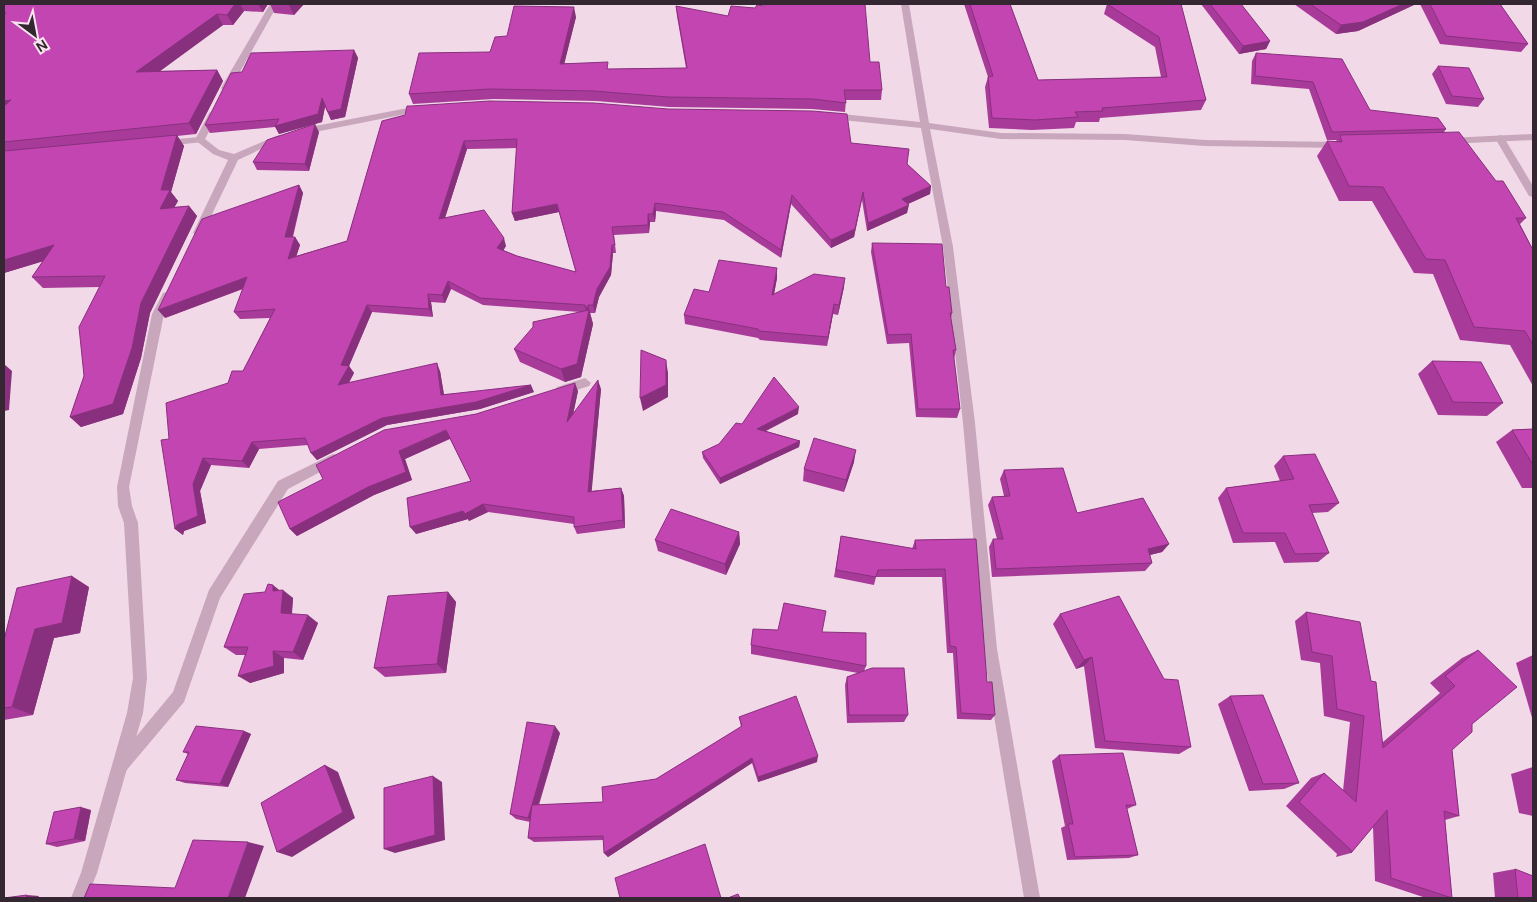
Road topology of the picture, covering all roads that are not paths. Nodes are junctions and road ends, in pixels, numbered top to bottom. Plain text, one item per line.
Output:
1 (274, 4) edge
2 (905, 4) edge
3 (434, 108) edge
4 (822, 115) edge
5 (925, 126) junction
6 (1533, 137) edge
7 (1500, 138) junction
8 (200, 140) junction
9 (1442, 141) edge
10 (151, 145) edge
11 (1354, 145) edge
12 (234, 158) junction
13 (1533, 194) edge
14 (192, 245) edge
15 (171, 288) edge
16 (584, 382) dead end
17 (547, 395) edge
18 (344, 454) edge
19 (119, 769) junction
20 (79, 898) edge
21 (1032, 898) edge

1 - 8 street
2 - 5 street
3 - 12 street
4 - 5 street
5 - 11 street
5 - 21 street
6 - 7 street
7 - 9 street
7 - 13 street
8 - 10 street
8 - 12 street
12 - 14 street
15 - 19 street
16 - 17 street
18 - 19 street
19 - 20 street

